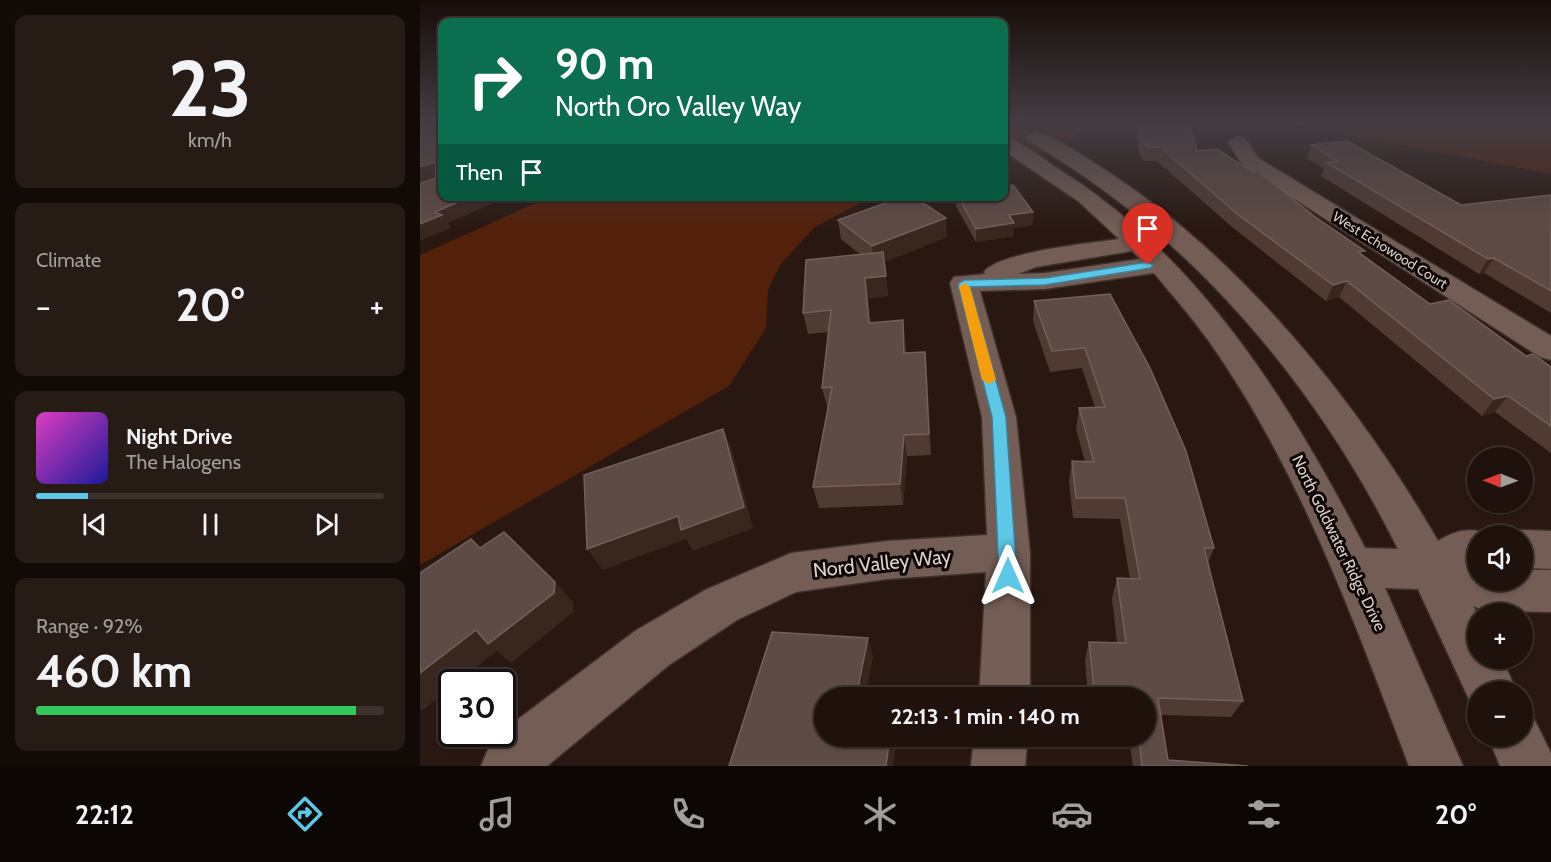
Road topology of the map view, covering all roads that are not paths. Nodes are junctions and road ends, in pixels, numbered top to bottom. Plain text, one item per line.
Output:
1 (1030, 158) edge
2 (1070, 158) edge
3 (1247, 158) edge
4 (1138, 243) junction
5 (1159, 264) junction
6 (964, 284) junction
7 (1551, 350) edge
8 (1467, 548) edge
9 (1533, 549) edge
10 (1551, 550) edge
11 (1009, 552) junction
12 (1353, 567) junction
13 (1431, 570) junction
14 (1551, 591) edge
15 (1486, 681) edge
16 (1004, 687) edge
17 (1000, 747) edge
18 (1520, 747) edge
19 (508, 766) edge
20 (998, 766) edge
21 (1436, 766) edge
22 (1529, 766) edge

1 - 4 street, North Goldwater Ridge Drive
2 - 13 street
3 - 7 street, West Echowood Court
4 - 5 street, North Goldwater Ridge Drive
4 - 6 street
5 - 6 street
5 - 12 street, North Goldwater Ridge Drive
6 - 11 street
8 - 13 street
9 - 10 street
11 - 16 street
11 - 19 street, Nord Valley Way
12 - 13 street
12 - 21 street, North Goldwater Ridge Drive
13 - 14 street
13 - 15 street
17 - 20 street
18 - 22 street

